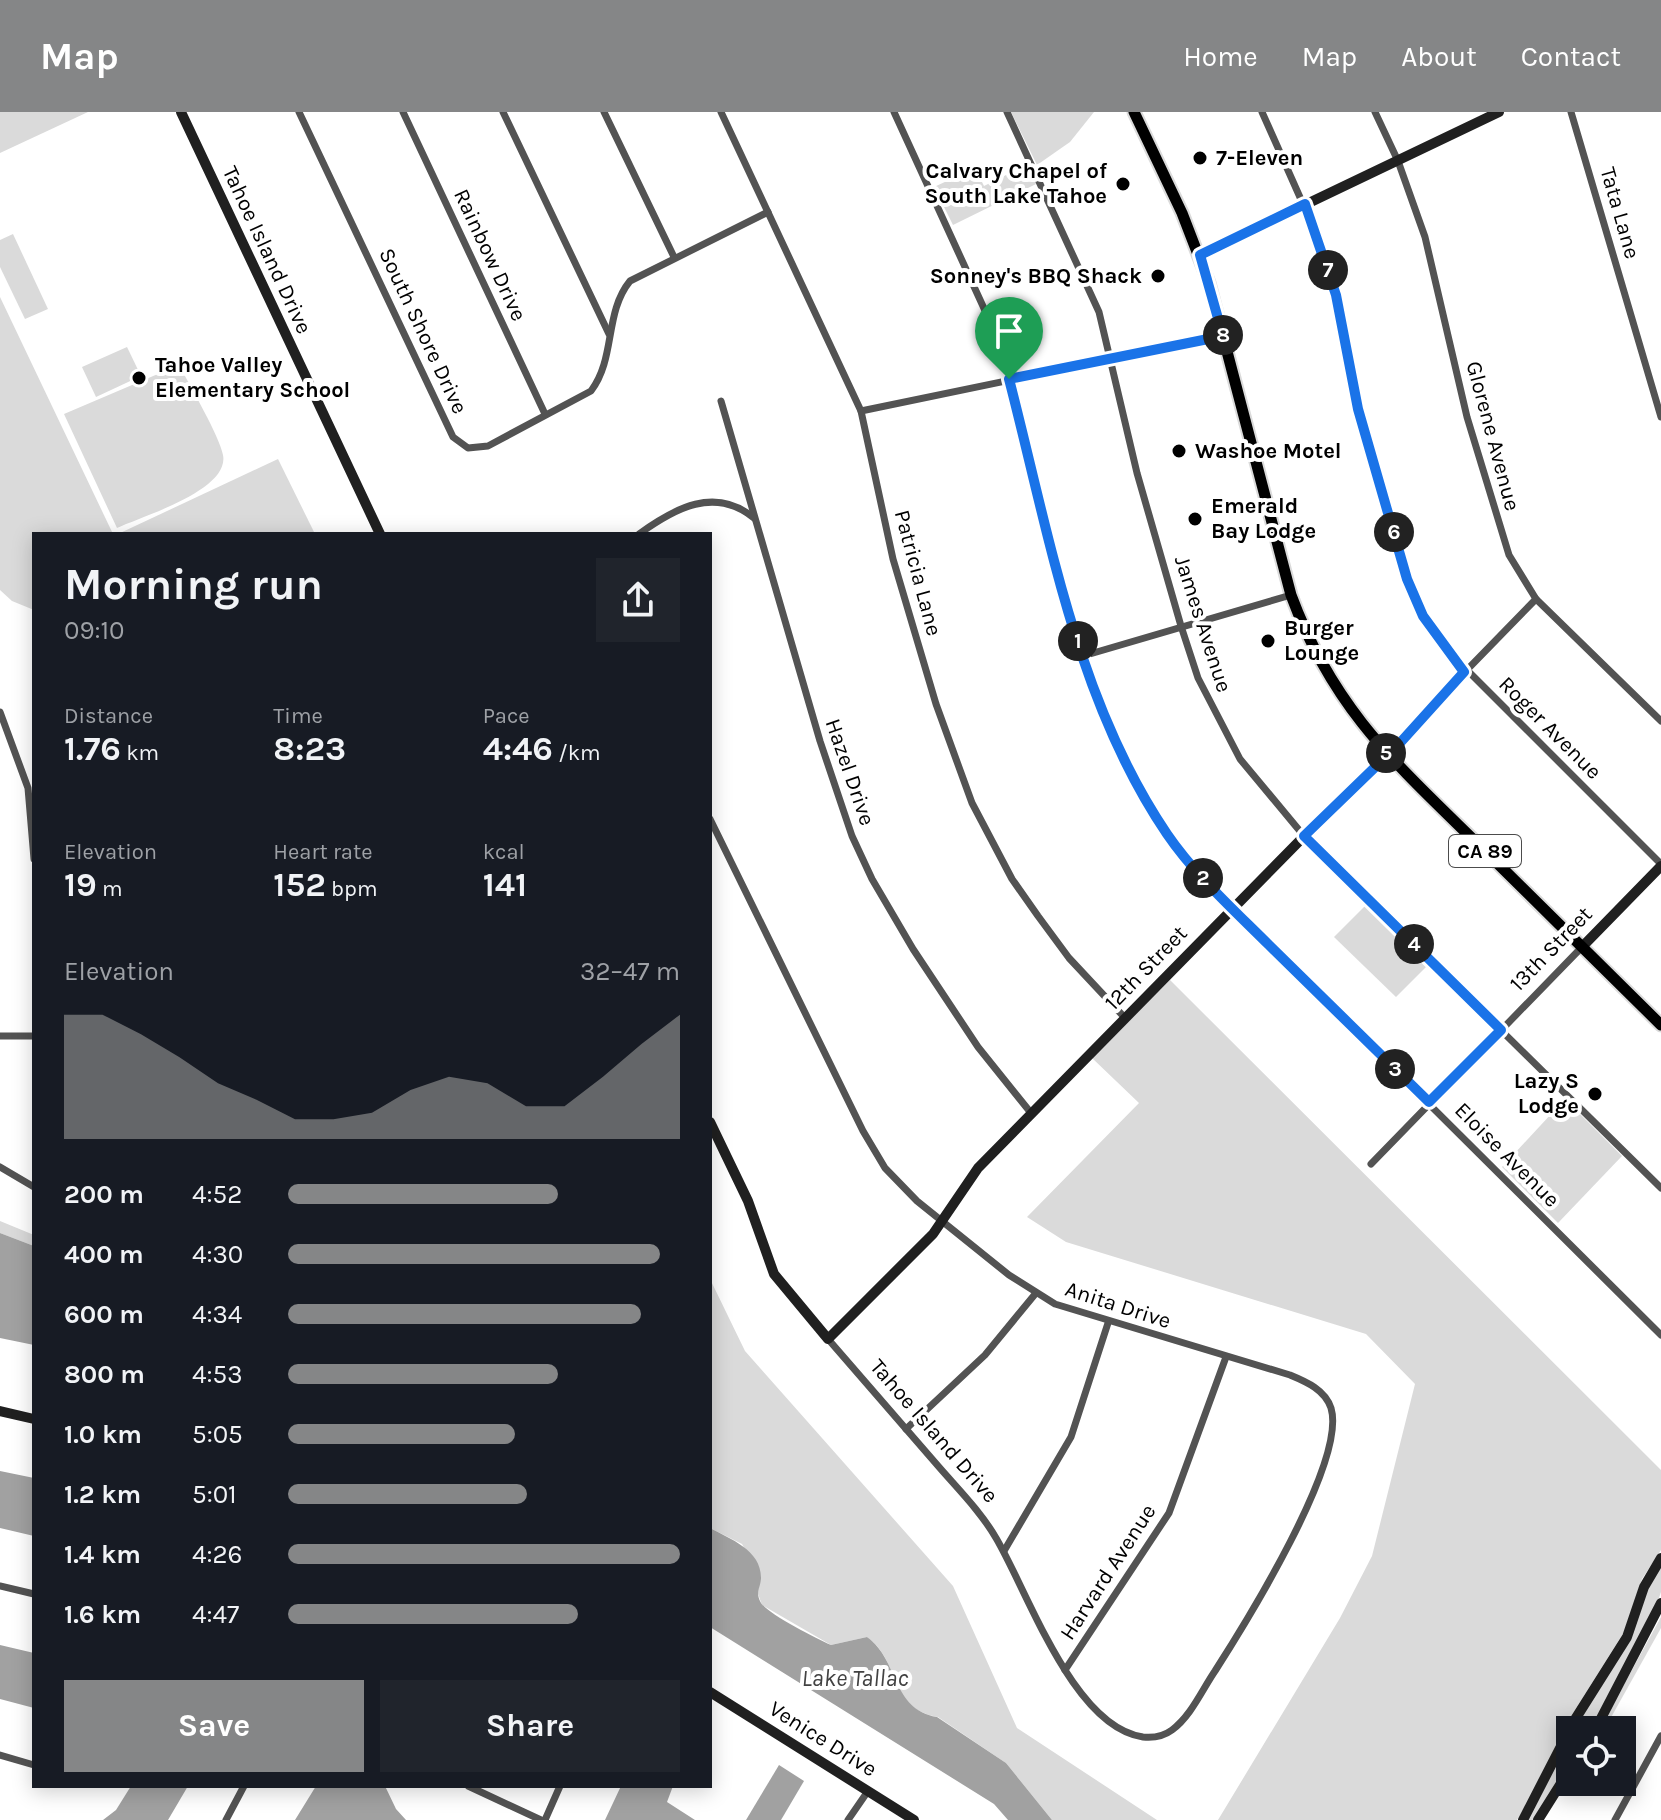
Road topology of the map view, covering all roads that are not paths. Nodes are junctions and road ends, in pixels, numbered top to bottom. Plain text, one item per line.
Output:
1 (181, 112) edge
2 (299, 112) edge
3 (403, 112) edge
4 (503, 112) edge
5 (604, 112) edge
6 (721, 112) edge
7 (894, 112) edge
8 (1007, 112) edge
9 (1134, 112) edge
10 (1262, 112) edge
11 (1375, 112) edge
12 (1499, 112) edge
13 (1571, 112) edge
14 (1398, 161) junction
15 (1305, 204) junction
16 (768, 212) junction
17 (1200, 255) junction
18 (674, 257) junction
19 (610, 336) junction
20 (1223, 336) junction
21 (1110, 358) junction
22 (1009, 379) junction
23 (721, 401) dead end
24 (861, 411) junction
25 (545, 414) junction
26 (1661, 417) edge
27 (756, 520) junction
28 (379, 532) edge
29 (642, 532) edge
30 (1291, 595) junction
31 (1536, 599) junction
32 (1181, 626) junction
33 (1083, 656) junction
34 (1464, 672) junction
35 (0, 712) edge
36 (1661, 721) edge
37 (1386, 753) junction
38 (712, 823) edge
39 (1304, 836) junction
40 (32, 839) edge
41 (1661, 865) edge
42 (1232, 908) junction
43 (1582, 947) junction
44 (1125, 1018) junction
45 (1661, 1025) edge
46 (1501, 1030) junction
47 (0, 1036) edge
48 (32, 1036) edge
49 (1429, 1102) junction
50 (1031, 1113) junction
51 (713, 1138) edge
52 (1371, 1164) dead end
53 (0, 1167) edge
54 (32, 1186) edge
55 (1661, 1188) edge
56 (941, 1223) junction
57 (1036, 1293) junction
58 (1108, 1323) junction
59 (1661, 1335) edge
60 (828, 1339) junction
61 (1226, 1357) junction
62 (0, 1411) edge
63 (32, 1419) edge
64 (906, 1429) junction
65 (1004, 1551) junction
66 (1661, 1558) edge
67 (0, 1586) edge
68 (32, 1594) edge
69 (1661, 1603) edge
70 (1065, 1670) junction
71 (712, 1693) edge
72 (1602, 1716) edge
73 (1156, 1736) joint
74 (1661, 1736) edge
75 (0, 1755) edge
76 (32, 1764) edge
77 (243, 1788) edge
78 (472, 1788) edge
79 (559, 1788) edge
80 (868, 1791) junction
81 (1556, 1791) edge
82 (226, 1820) edge
83 (543, 1820) edge
84 (848, 1820) edge
85 (914, 1820) edge
86 (1523, 1820) edge
87 (1538, 1820) edge
88 (1615, 1820) edge

1 - 28 street, Tahoe Island Drive
2 - 25 street, South Shore Drive
3 - 25 street, Rainbow Drive
4 - 19 street
5 - 18 street
6 - 16 street, Patricia Lane
7 - 22 street, Eloise Avenue
8 - 21 street, James Avenue
9 - 17 main road, CA 89
10 - 15 street, Roger Avenue
11 - 14 street, Glorene Avenue
12 - 14 street
13 - 26 street, Tata Lane
14 - 15 street
14 - 31 street, Glorene Avenue
15 - 17 street
15 - 34 street, Roger Avenue
16 - 18 street, South Shore Drive
16 - 24 street, Patricia Lane
17 - 20 main road, CA 89
18 - 19 street, South Shore Drive
19 - 25 street, South Shore Drive
20 - 21 street
20 - 30 main road, CA 89
21 - 22 street
21 - 32 street, James Avenue
22 - 24 street
22 - 33 street, Eloise Avenue
23 - 27 street, Hazel Drive
24 - 44 street, Patricia Lane
27 - 29 street
27 - 50 street, Hazel Drive
30 - 32 street
30 - 37 main road, CA 89
31 - 34 street, 12th Street
31 - 36 street, Glorene Avenue
32 - 33 street
32 - 39 street, James Avenue
33 - 42 street, Eloise Avenue
34 - 37 street, 12th Street
34 - 41 street, Roger Avenue
35 - 40 street
37 - 39 street, 12th Street
37 - 43 main road, CA 89
38 - 56 street, Anita Drive
39 - 42 street, 12th Street
39 - 46 street, James Avenue
41 - 43 street, 13th Street
42 - 44 street, 12th Street
42 - 49 street, Eloise Avenue
43 - 45 main road, CA 89
43 - 46 street, 13th Street
44 - 50 street, 12th Street
46 - 49 street, 13th Street
46 - 55 street, James Avenue
47 - 48 street
49 - 52 street, 13th Street
49 - 59 street, Eloise Avenue
50 - 56 street, 12th Street
51 - 60 street, Tahoe Island Drive
53 - 54 street
56 - 57 street, Anita Drive
56 - 60 street, 12th Street
57 - 58 street, Anita Drive
57 - 64 street
58 - 61 street, Anita Drive
58 - 65 street
60 - 64 street, Tahoe Island Drive
61 - 70 street, Harvard Avenue
61 - 73 street, Anita Drive
62 - 63 street
64 - 65 street, Tahoe Island Drive
65 - 70 street, Tahoe Island Drive
66 - 86 street
67 - 68 street
69 - 72 street
70 - 73 street, Tahoe Island Drive
71 - 80 street, Venice Drive
74 - 88 street
75 - 76 street
77 - 82 street
78 - 83 street
79 - 83 street
80 - 84 street
80 - 85 street, Venice Drive
81 - 87 street

